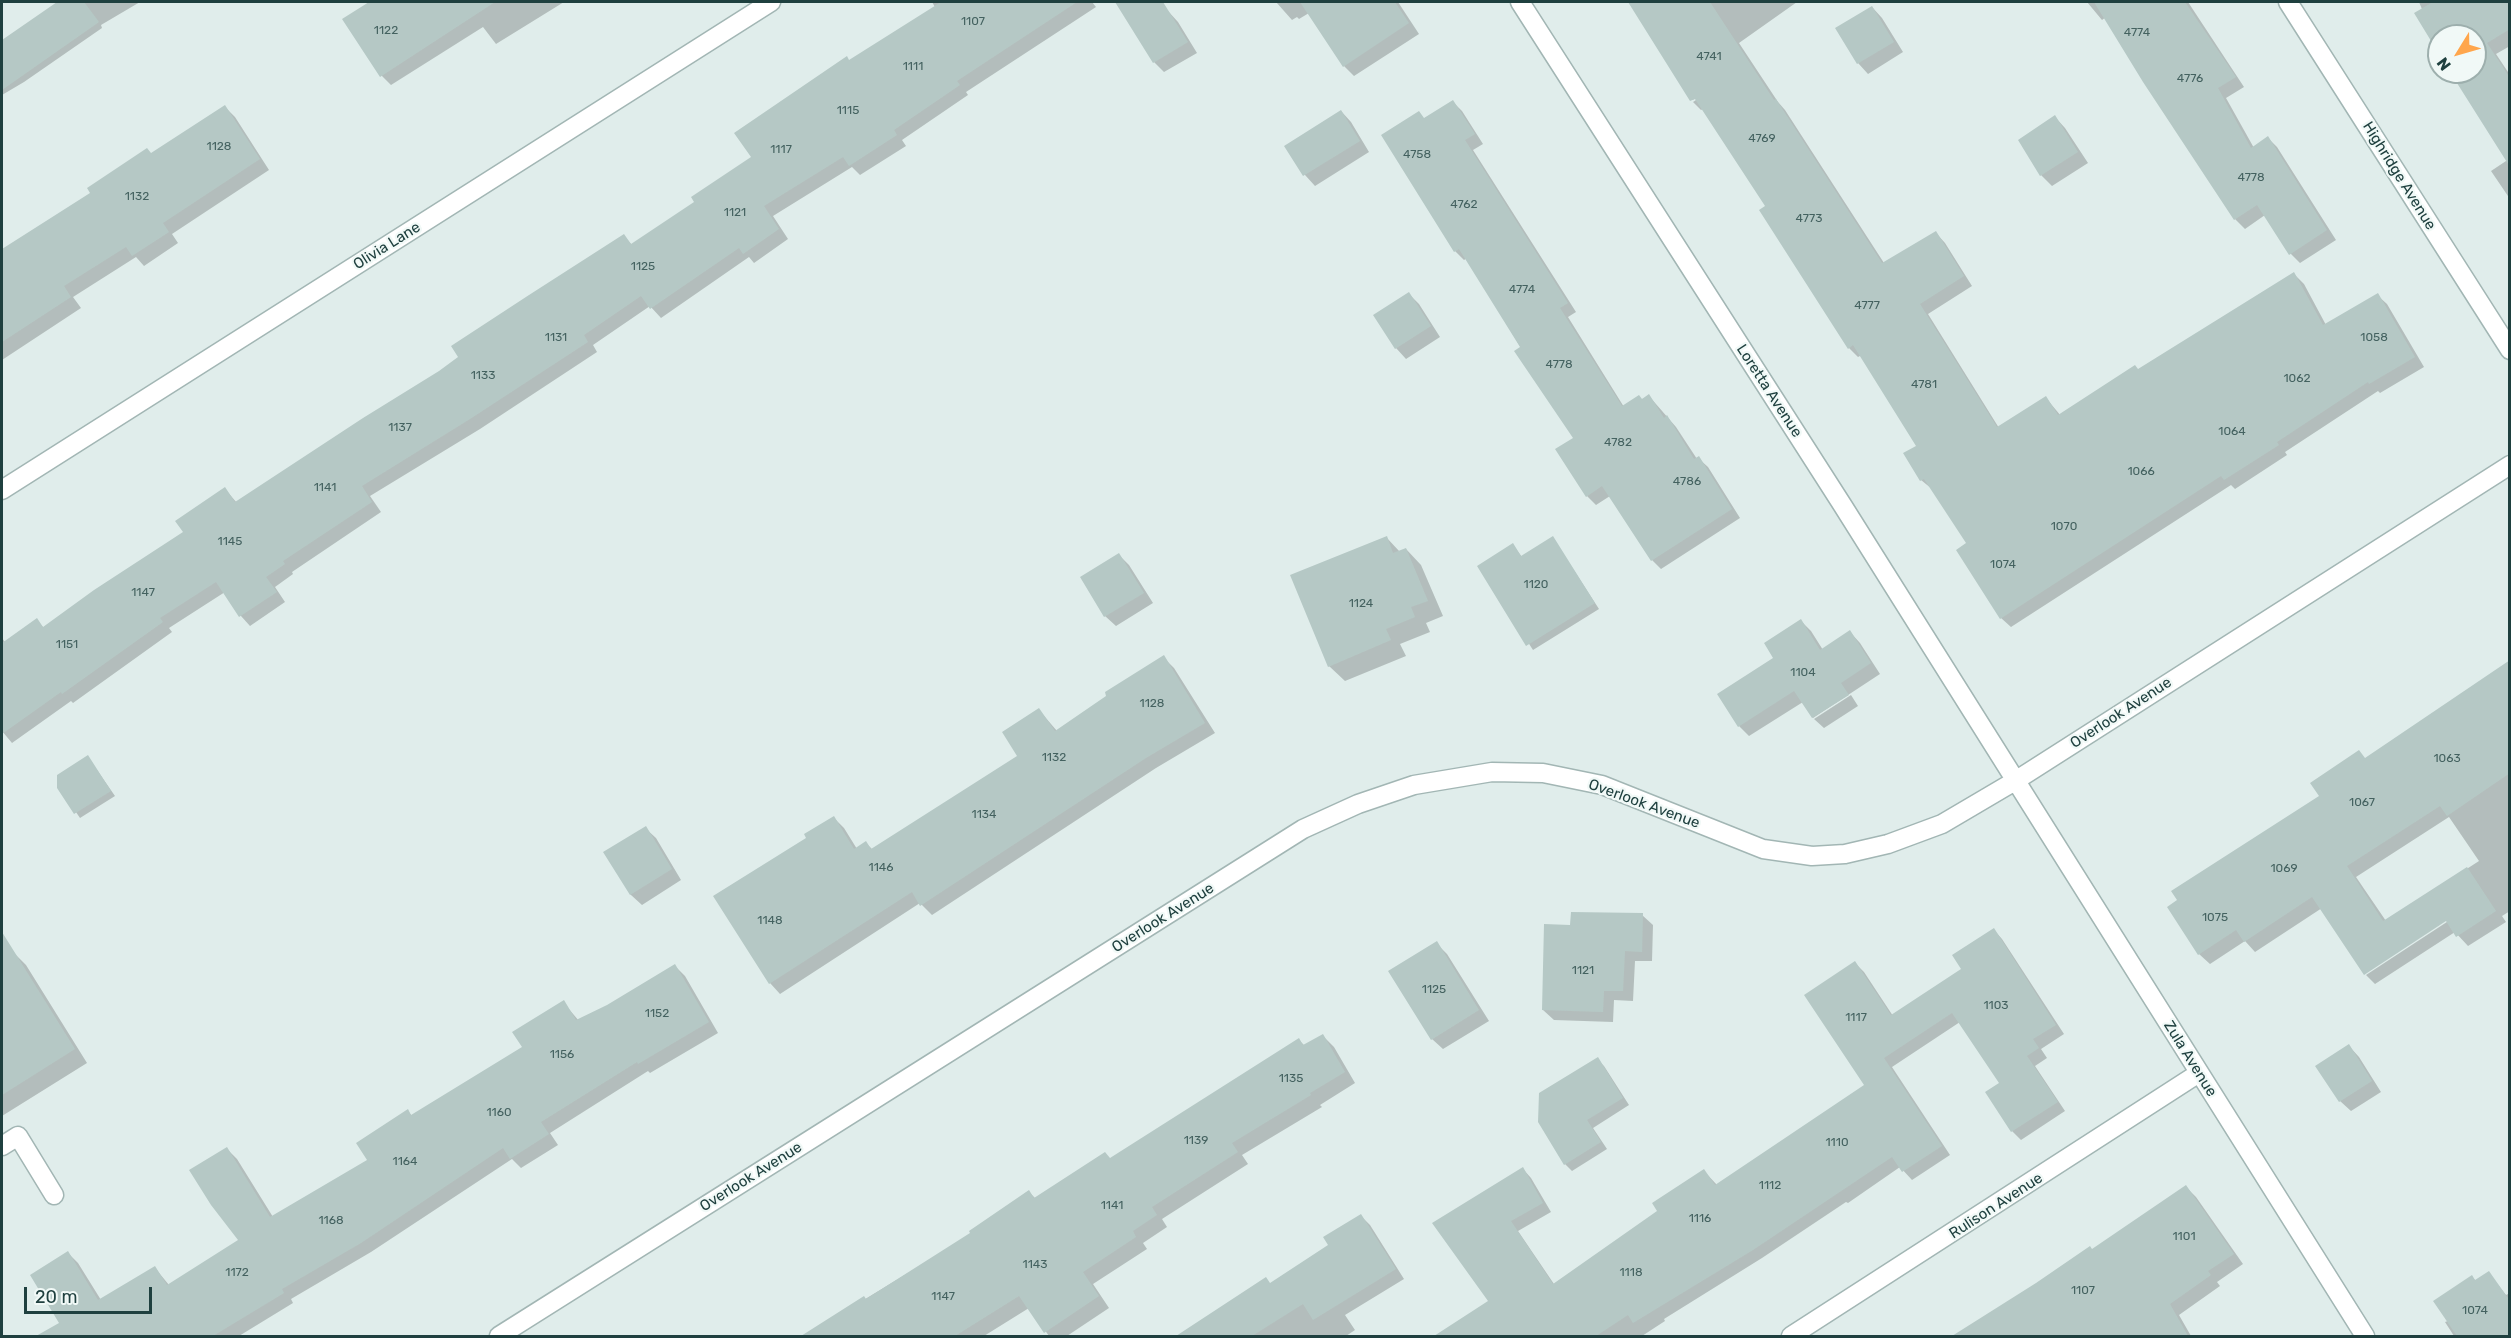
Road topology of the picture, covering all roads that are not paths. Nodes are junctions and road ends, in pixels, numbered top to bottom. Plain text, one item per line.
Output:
1 (771, 2) edge
2 (1520, 2) edge
3 (2288, 2) edge
4 (2510, 350) edge
5 (2510, 465) edge
6 (2, 490) edge
7 (2015, 781) junction
8 (2199, 1073) junction
9 (2, 1146) edge
10 (54, 1195) dead end
11 (499, 1336) edge
12 (1791, 1336) edge
13 (2365, 1336) edge

1 - 6 street, Olivia Lane
2 - 7 street, Loretta Avenue
3 - 4 street, Highridge Avenue
5 - 7 street, Overlook Avenue
7 - 8 street, Zula Avenue
7 - 11 street, Overlook Avenue
8 - 12 street, Rulison Avenue
8 - 13 street, Zula Avenue
9 - 10 street

